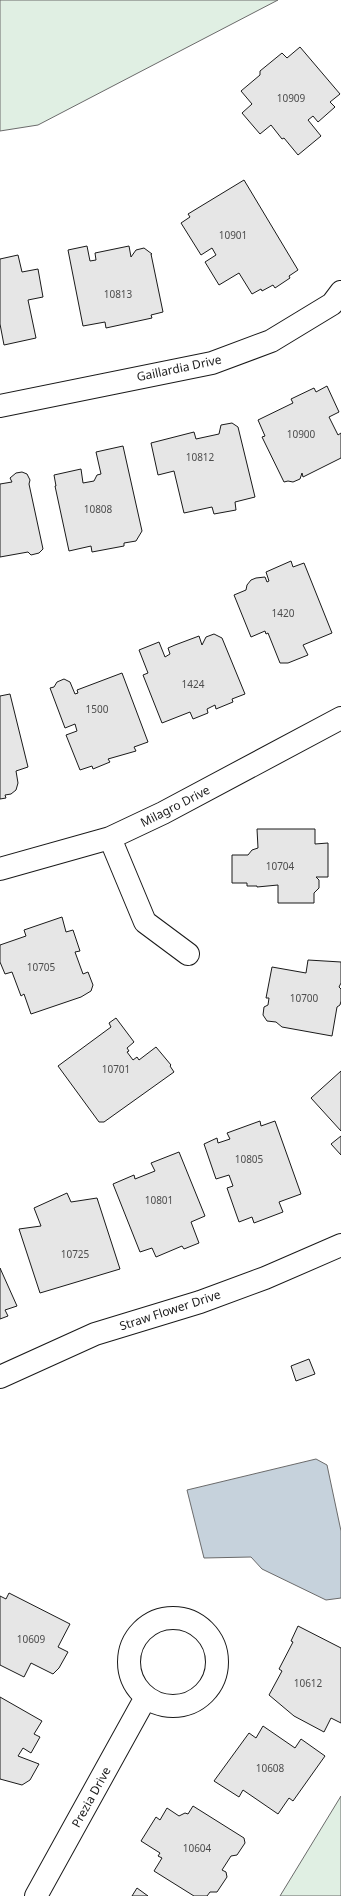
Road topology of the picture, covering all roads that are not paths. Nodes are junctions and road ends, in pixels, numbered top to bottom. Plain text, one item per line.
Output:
1 (341, 292) edge
2 (0, 406) edge
3 (341, 718) edge
4 (110, 838) junction
5 (0, 869) edge
6 (188, 954) dead end
7 (341, 1245) edge
8 (0, 1377) edge
9 (146, 1697) dead end
10 (36, 1896) edge

1 - 2 street, Gaillardia Drive
3 - 4 street, Milagro Drive
4 - 5 street, Milagro Drive
4 - 6 street
7 - 8 street, Straw Flower Drive
9 - 10 street, Prezia Drive

